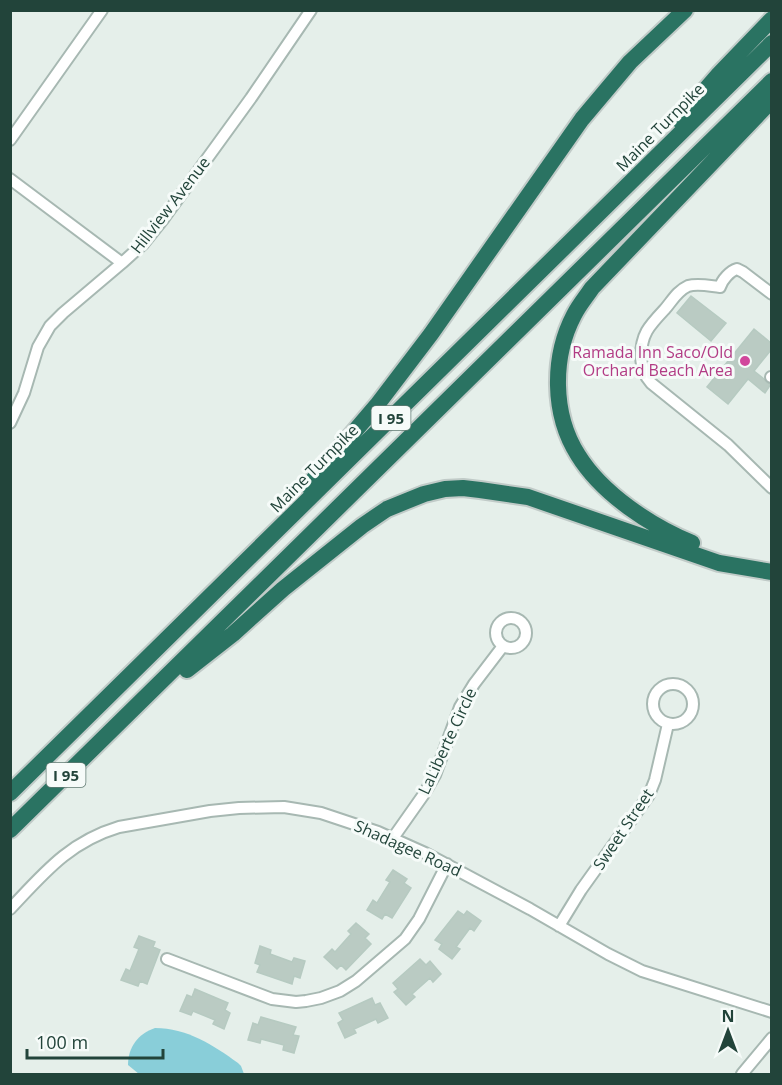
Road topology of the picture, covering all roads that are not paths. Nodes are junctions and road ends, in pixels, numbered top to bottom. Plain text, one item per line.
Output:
1 (102, 10) edge
2 (312, 10) edge
3 (685, 10) edge
4 (771, 19) edge
5 (771, 43) edge
6 (771, 81) edge
7 (771, 100) edge
8 (10, 140) edge
9 (10, 179) edge
10 (603, 209) junction
11 (122, 263) junction
12 (771, 294) edge
13 (10, 423) edge
14 (771, 489) edge
15 (771, 562) edge
16 (235, 572) junction
17 (771, 572) edge
18 (503, 646) dead end
19 (122, 721) junction
20 (668, 724) dead end
21 (10, 793) edge
22 (10, 830) edge
23 (393, 838) junction
24 (447, 864) junction
25 (10, 909) edge
26 (559, 926) junction
27 (167, 959) dead end
28 (771, 1012) edge
29 (771, 1038) edge
30 (742, 1074) edge

1 - 8 street
2 - 11 street, Hillview Avenue
3 - 16 highway
4 - 10 highway
5 - 10 highway, Maine Turnpike / I 95
6 - 19 highway, I 95
7 - 15 highway
9 - 11 street
10 - 16 highway, Maine Turnpike / I 95
11 - 13 street, Hillview Avenue
12 - 14 street
16 - 21 highway, Maine Turnpike / I 95
17 - 19 highway
18 - 23 street, LaLiberte Circle
19 - 22 highway, I 95
20 - 26 street, Sweet Street
23 - 24 street, Shadagee Road
23 - 25 street, Shadagee Road
24 - 26 street, Shadagee Road
24 - 27 street
26 - 28 street, Shadagee Road
29 - 30 street

